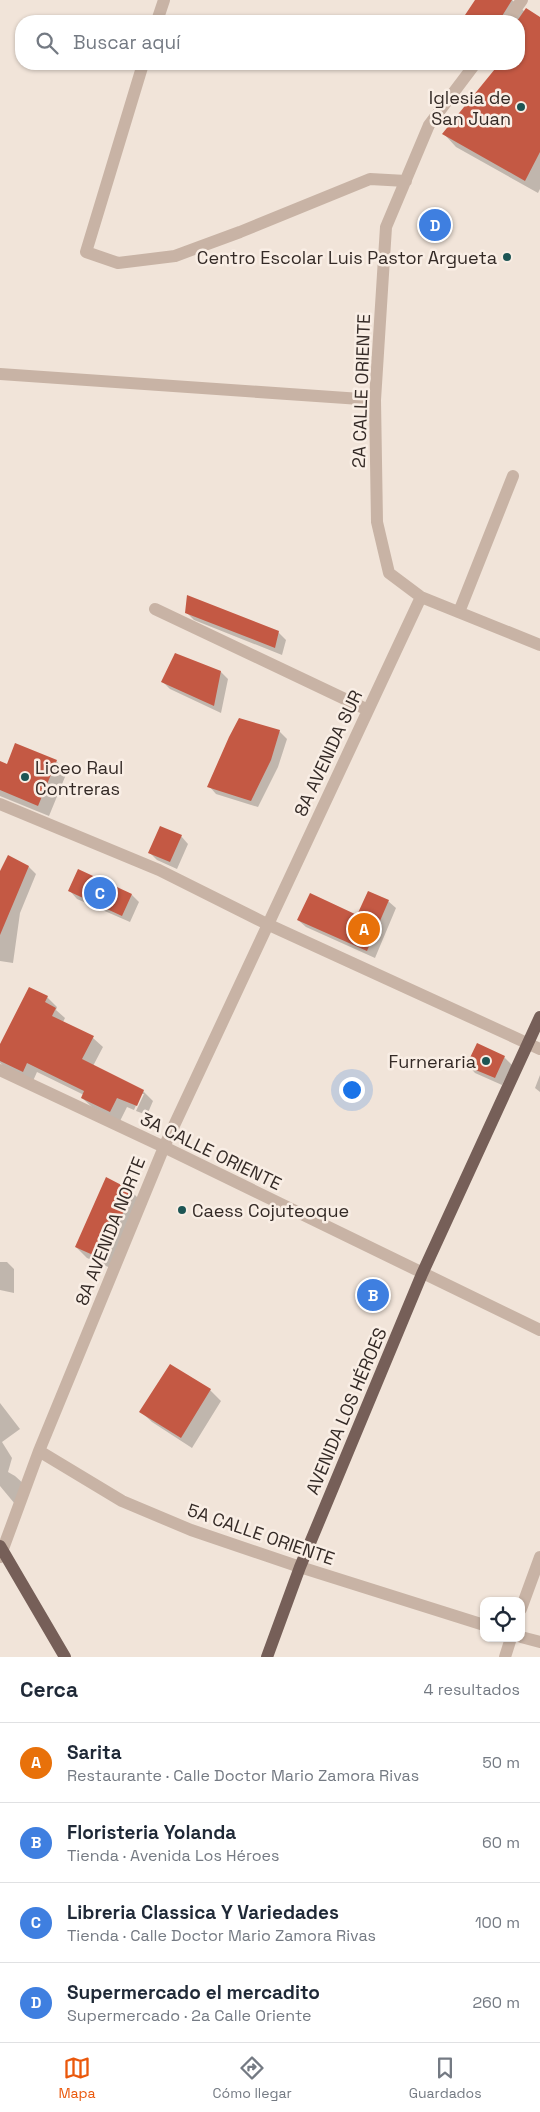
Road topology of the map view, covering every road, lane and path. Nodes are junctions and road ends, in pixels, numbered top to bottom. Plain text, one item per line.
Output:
1 (164, 0) edge
2 (522, 0) edge
3 (159, 15) edge
4 (511, 15) edge
5 (141, 70) edge
6 (470, 70) edge
7 (406, 181) junction
8 (0, 374) edge
9 (375, 400) junction
10 (513, 476) dead end
11 (421, 596) junction
12 (155, 609) dead end
13 (459, 612) junction
14 (540, 645) edge
15 (368, 710) junction
16 (0, 804) edge
17 (267, 924) junction
18 (540, 1017) edge
19 (534, 1046) edge
20 (0, 1070) edge
21 (164, 1146) junction
22 (422, 1274) junction
23 (540, 1330) edge
24 (39, 1451) junction
25 (1, 1550) edge
26 (540, 1557) edge
27 (300, 1567) junction
28 (525, 1598) edge
29 (480, 1625) edge
30 (525, 1638) edge
31 (510, 1642) edge
32 (540, 1642) edge
33 (65, 1657) edge
34 (266, 1657) edge
35 (505, 1657) edge

1 - 3 street
2 - 4 street
5 - 7 street
6 - 7 street, 2A CALLE ORIENTE
7 - 9 street, 2A CALLE ORIENTE
8 - 9 street
9 - 11 street, 2A CALLE ORIENTE
10 - 13 street
11 - 13 street, 2A CALLE ORIENTE
11 - 15 street, 8A AVENIDA SUR
12 - 15 street
13 - 14 street, 2A CALLE ORIENTE
15 - 17 street, 8A AVENIDA SUR
16 - 17 street
17 - 19 street
17 - 21 street, 8A AVENIDA NORTE
18 - 19 main road, AVENIDA LOS HÉROES
19 - 22 main road, AVENIDA LOS HÉROES
20 - 21 street, 3A CALLE ORIENTE
21 - 22 street, 3A CALLE ORIENTE
21 - 24 street, 8A AVENIDA NORTE
22 - 23 street, 3A CALLE ORIENTE
22 - 27 main road, AVENIDA LOS HÉROES
24 - 25 street, 8A AVENIDA NORTE
24 - 27 street, 5A CALLE ORIENTE
25 - 33 main road
26 - 28 street
27 - 29 street, 5A CALLE ORIENTE
27 - 34 main road, AVENIDA LOS HÉROES
30 - 32 street
31 - 35 street

